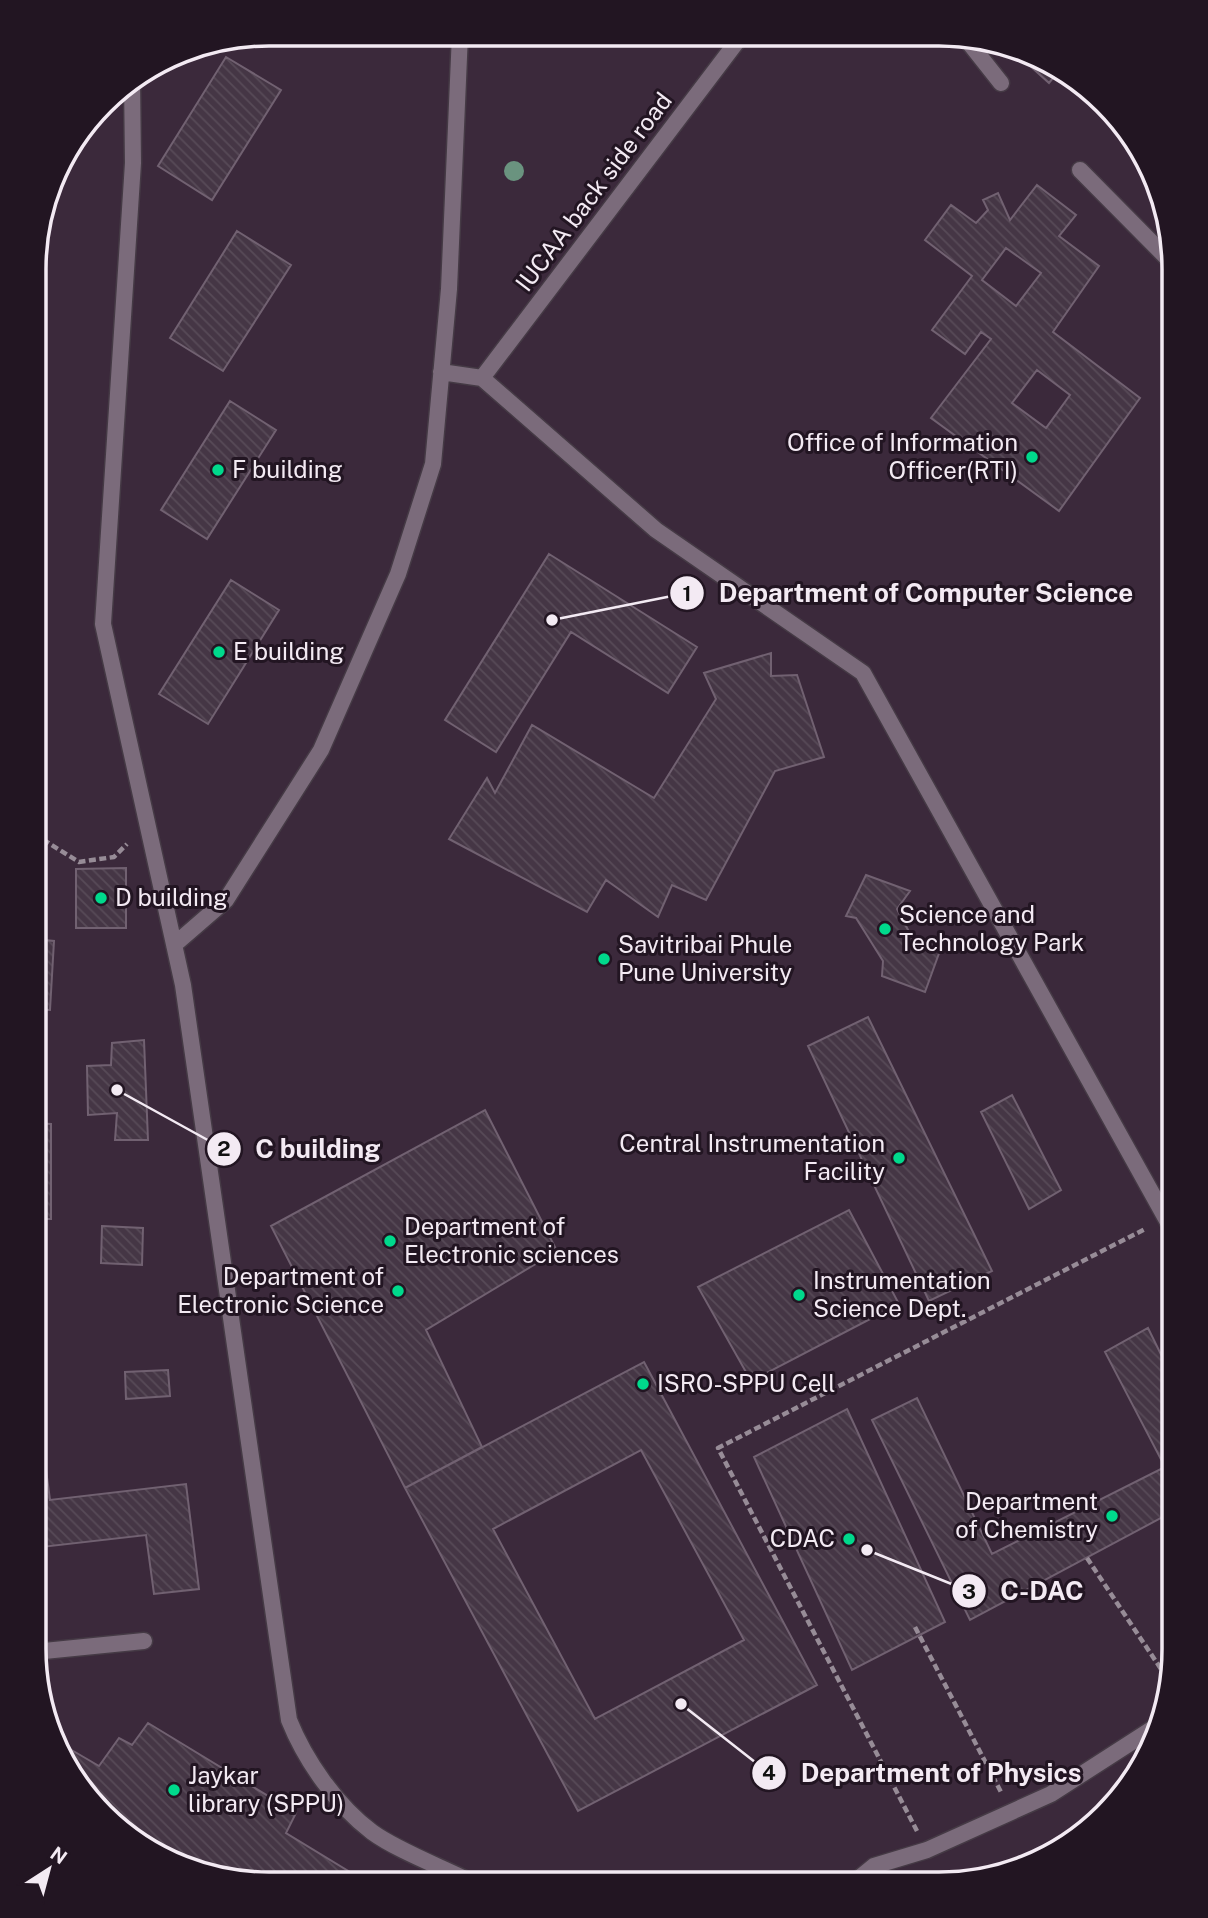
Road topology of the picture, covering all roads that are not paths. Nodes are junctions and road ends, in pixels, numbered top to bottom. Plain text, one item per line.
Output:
1 (459, 46) edge
2 (734, 46) edge
3 (973, 48) edge
4 (1001, 83) dead end
5 (132, 93) edge
6 (1080, 170) dead end
7 (1162, 253) edge
8 (441, 372) junction
9 (482, 378) junction
10 (174, 945) junction
11 (1162, 1202) edge
12 (144, 1641) dead end
13 (46, 1651) edge
14 (1146, 1733) edge
15 (450, 1872) edge
16 (867, 1872) edge

1 - 8 lane
2 - 9 lane, IUCAA back side road
3 - 4 lane
5 - 10 lane
6 - 7 lane
8 - 9 lane
8 - 10 lane
9 - 11 lane
10 - 15 lane
12 - 13 lane
14 - 16 lane

